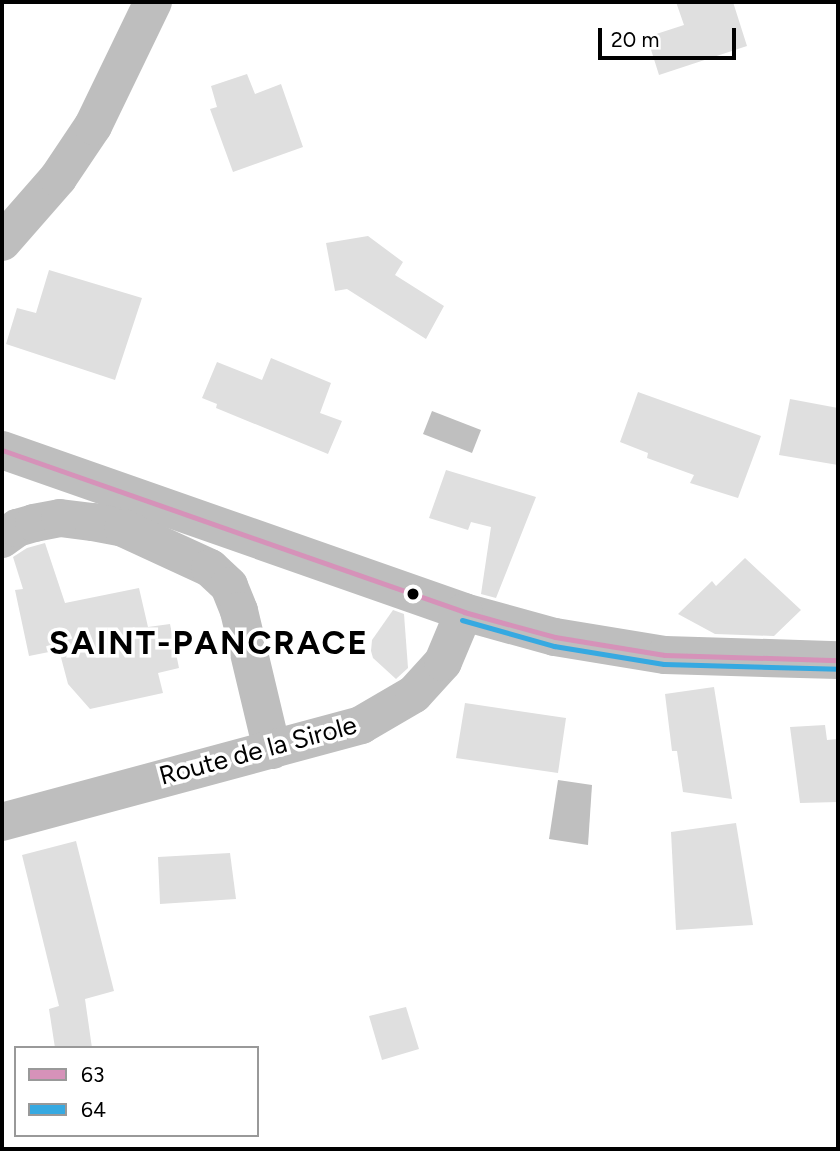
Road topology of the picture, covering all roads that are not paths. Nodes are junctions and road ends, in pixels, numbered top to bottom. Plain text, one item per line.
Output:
1 (153, 2) edge
2 (2, 242) edge
3 (2, 450) edge
4 (2, 539) edge
5 (464, 612) junction
6 (838, 660) edge
7 (272, 750) junction
8 (2, 822) edge

1 - 2 street
3 - 5 street
4 - 7 street
5 - 6 street
5 - 7 street, Route de la Sirole
7 - 8 street, Route de la Sirole

